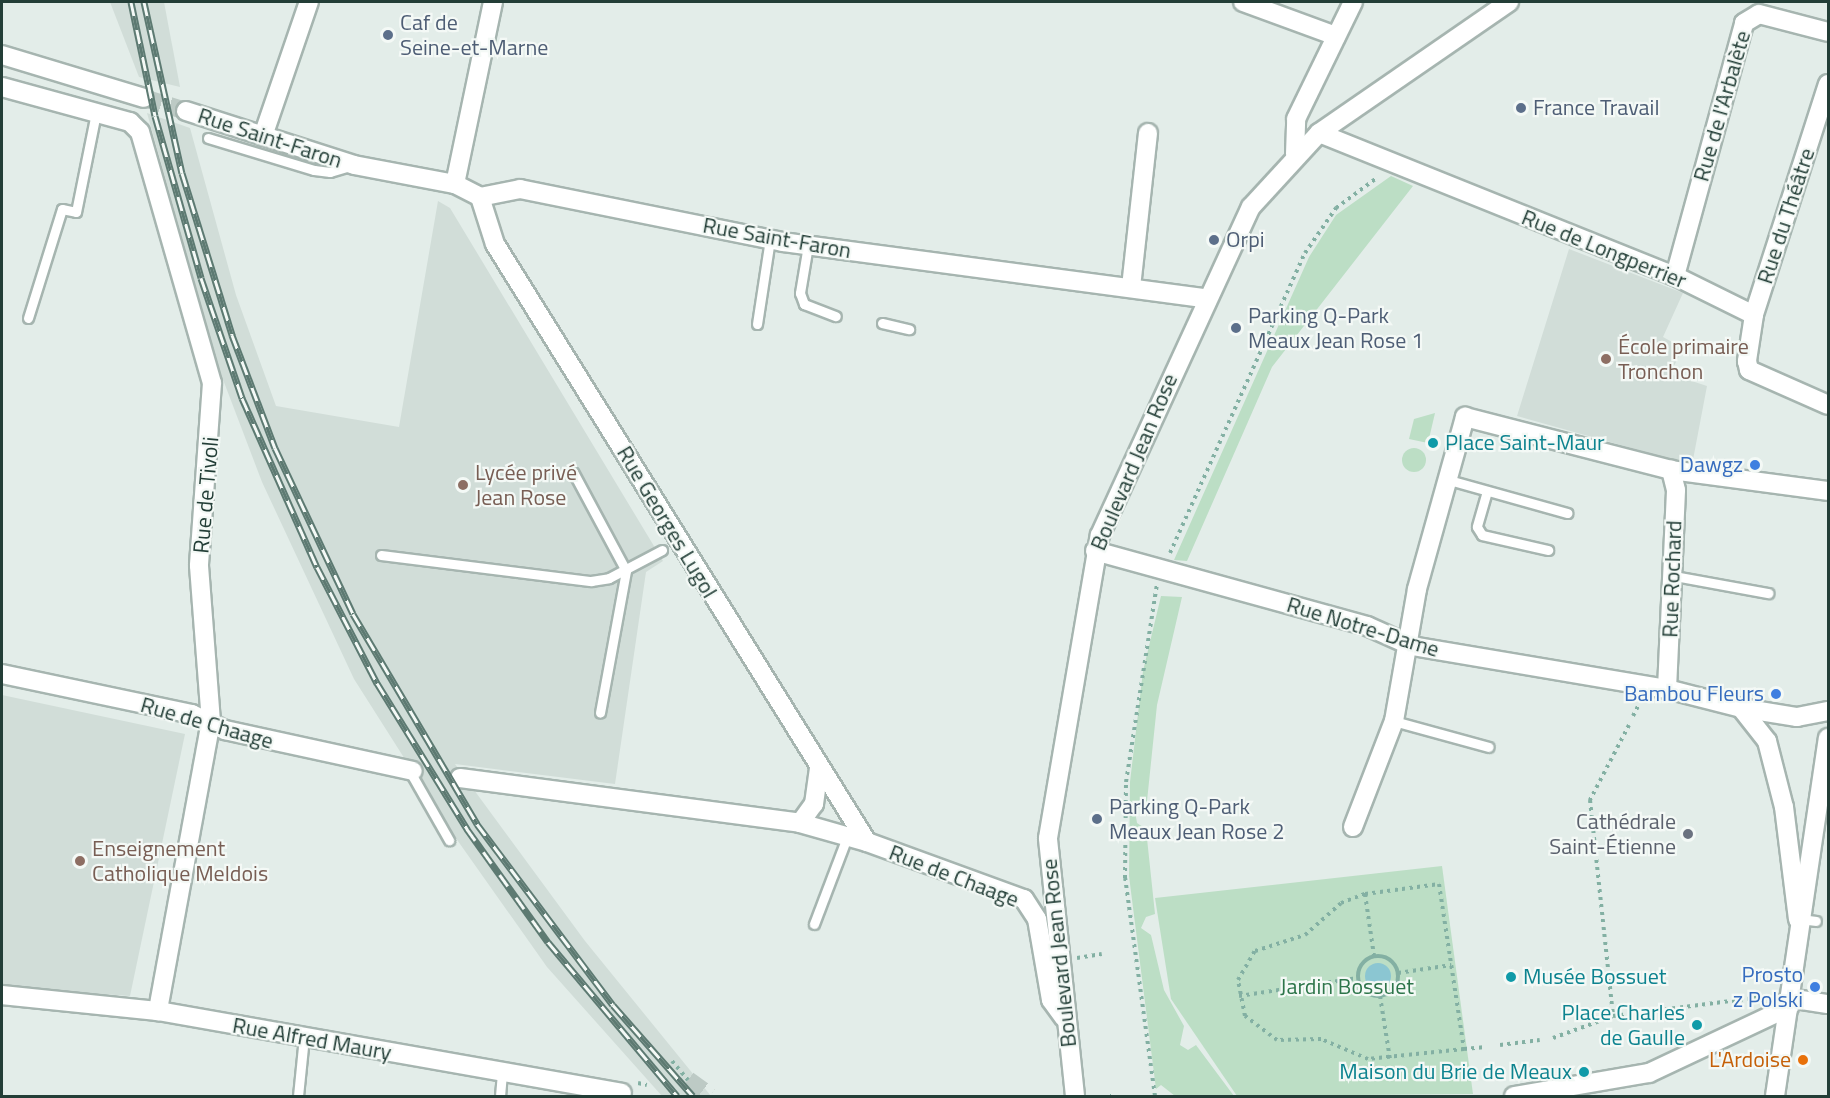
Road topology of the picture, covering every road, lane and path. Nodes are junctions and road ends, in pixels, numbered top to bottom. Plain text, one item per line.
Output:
1 (309, 2) edge
2 (493, 2) edge
3 (1243, 2) edge
4 (1353, 2) edge
5 (1509, 2) edge
6 (1828, 32) edge
7 (1336, 36) junction
8 (2, 55) edge
9 (1828, 84) edge
10 (2, 87) edge
11 (144, 98) tunnel mouth
12 (186, 111) tunnel mouth
13 (96, 113) junction
14 (1148, 133) dead end
15 (1319, 133) junction
16 (263, 136) junction
17 (208, 138) dead end
18 (1294, 154) junction
19 (1395, 164) junction
20 (354, 165) junction
21 (455, 184) junction
22 (480, 197) junction
23 (770, 240) junction
24 (808, 245) junction
25 (1678, 278) junction
26 (1131, 287) junction
27 (1205, 298) junction
28 (1754, 315) junction
29 (836, 316) dead end
30 (28, 318) dead end
31 (882, 323) dead end
32 (757, 324) dead end
33 (909, 329) dead end
34 (1828, 405) edge
35 (1671, 470) junction
36 (573, 472) dead end
37 (1449, 480) junction
38 (1487, 491) junction
39 (1828, 491) edge
40 (1567, 513) dead end
41 (662, 550) dead end
42 (1548, 550) dead end
43 (1095, 551) junction
44 (381, 555) dead end
45 (626, 570) junction
46 (1160, 572) junction
47 (1674, 576) junction
48 (1768, 592) dead end
49 (1412, 646) junction
50 (2, 674) edge
51 (1667, 689) junction
52 (1741, 708) junction
53 (1828, 711) edge
54 (600, 714) dead end
55 (211, 721) junction
56 (1395, 722) junction
57 (1629, 725) dead end
58 (1828, 738) edge
59 (1488, 747) dead end
60 (819, 767) junction
61 (411, 771) joint
62 (460, 778) dead end
63 (800, 823) junction
64 (1353, 827) dead end
65 (847, 837) junction
66 (449, 840) dead end
67 (867, 842) junction
68 (1365, 894) junction
69 (1798, 918) junction
70 (1816, 921) dead end
71 (814, 924) dead end
72 (1102, 954) dead end
73 (1374, 956) junction
74 (1073, 958) dead end
75 (1452, 965) junction
76 (1398, 973) junction
77 (1358, 978) junction
78 (2, 995) edge
79 (1239, 996) junction
80 (1380, 996) junction
81 (1789, 1002) junction
82 (1828, 1004) edge
83 (158, 1011) junction
84 (1613, 1016) junction
85 (1064, 1018) junction
86 (304, 1037) junction
87 (1553, 1038) dead end
88 (1540, 1040) dead end
89 (1500, 1045) dead end
90 (1486, 1047) dead end
91 (1464, 1049) junction
92 (1390, 1059) junction
93 (672, 1061) dead end
94 (502, 1072) junction
95 (688, 1080) tunnel mouth
96 (622, 1093) dead end
97 (298, 1096) edge
98 (500, 1096) edge
99 (1075, 1096) edge
100 (1155, 1096) edge
101 (1514, 1096) edge
102 (1775, 1096) edge

1 - 16 street
2 - 21 street
3 - 7 street
4 - 7 street
5 - 15 street, Boulevard Jean Rose
6 - 25 street, Rue de l'Arbalète
7 - 18 street
8 - 11 street
9 - 28 street, Rue du Théâtre
10 - 13 street, Rue de Tivoli
12 - 16 street, Rue Saint-Faron
13 - 30 lane
13 - 55 street, Rue de Tivoli
14 - 26 street
15 - 18 street, Boulevard Jean Rose
15 - 19 street, Rue de Longperrier
16 - 20 street, Rue Saint-Faron
17 - 20 lane, Rue Saint-Faron
18 - 27 street, Boulevard Jean Rose
19 - 25 street, Rue de Longperrier
19 - 46 path
20 - 21 street, Rue Saint-Faron
21 - 22 street, Rue Saint-Faron
22 - 23 street, Rue Saint-Faron
22 - 60 street, Rue Georges Lugol
23 - 24 street, Rue Saint-Faron
23 - 32 lane
24 - 26 street, Rue Saint-Faron
24 - 29 lane
25 - 28 street, Rue de Longperrier
26 - 27 street, Rue Saint-Faron
27 - 43 street, Boulevard Jean Rose
28 - 34 street
31 - 33 lane
35 - 37 street
35 - 39 street
35 - 47 street, Rue Rochard
36 - 45 lane
37 - 38 lane
37 - 49 street
38 - 40 lane
38 - 42 lane
41 - 45 lane
43 - 46 street, Rue Notre-Dame
43 - 85 street, Boulevard Jean Rose
44 - 45 lane
45 - 54 lane
46 - 49 street, Rue Notre-Dame
46 - 100 path
47 - 48 lane
47 - 51 street, Rue Rochard
49 - 51 street, Rue Notre-Dame
49 - 56 street
50 - 55 street, Rue de Chaage
51 - 52 street, Rue Notre-Dame
52 - 53 street, Rue Notre-Dame
52 - 69 street
55 - 61 street, Rue de Chaage
55 - 83 street, Rue de Tivoli
56 - 59 lane
56 - 64 street
57 - 84 path
58 - 69 street
60 - 63 street
60 - 67 street, Rue Georges Lugol
61 - 66 lane
62 - 63 street, Rue de Chaage
63 - 65 street, Rue de Chaage
65 - 67 street, Rue de Chaage
65 - 71 lane
67 - 85 street, Rue de Chaage
68 - 73 path
68 - 75 path
68 - 79 path
69 - 70 lane
69 - 81 street
72 - 74 path
73 - 76 path
73 - 77 path
75 - 76 path
75 - 91 path
76 - 80 path
77 - 79 path
77 - 80 path
78 - 83 street, Rue Alfred Maury
79 - 92 path
80 - 92 path
81 - 82 street
81 - 84 path
81 - 101 street
81 - 102 street
83 - 86 street, Rue Alfred Maury
84 - 87 path
85 - 99 street, Boulevard Jean Rose
86 - 94 street, Rue Alfred Maury
86 - 97 lane
88 - 89 path
90 - 91 path
91 - 92 path
93 - 95 path
94 - 96 street, Rue Alfred Maury
94 - 98 lane

